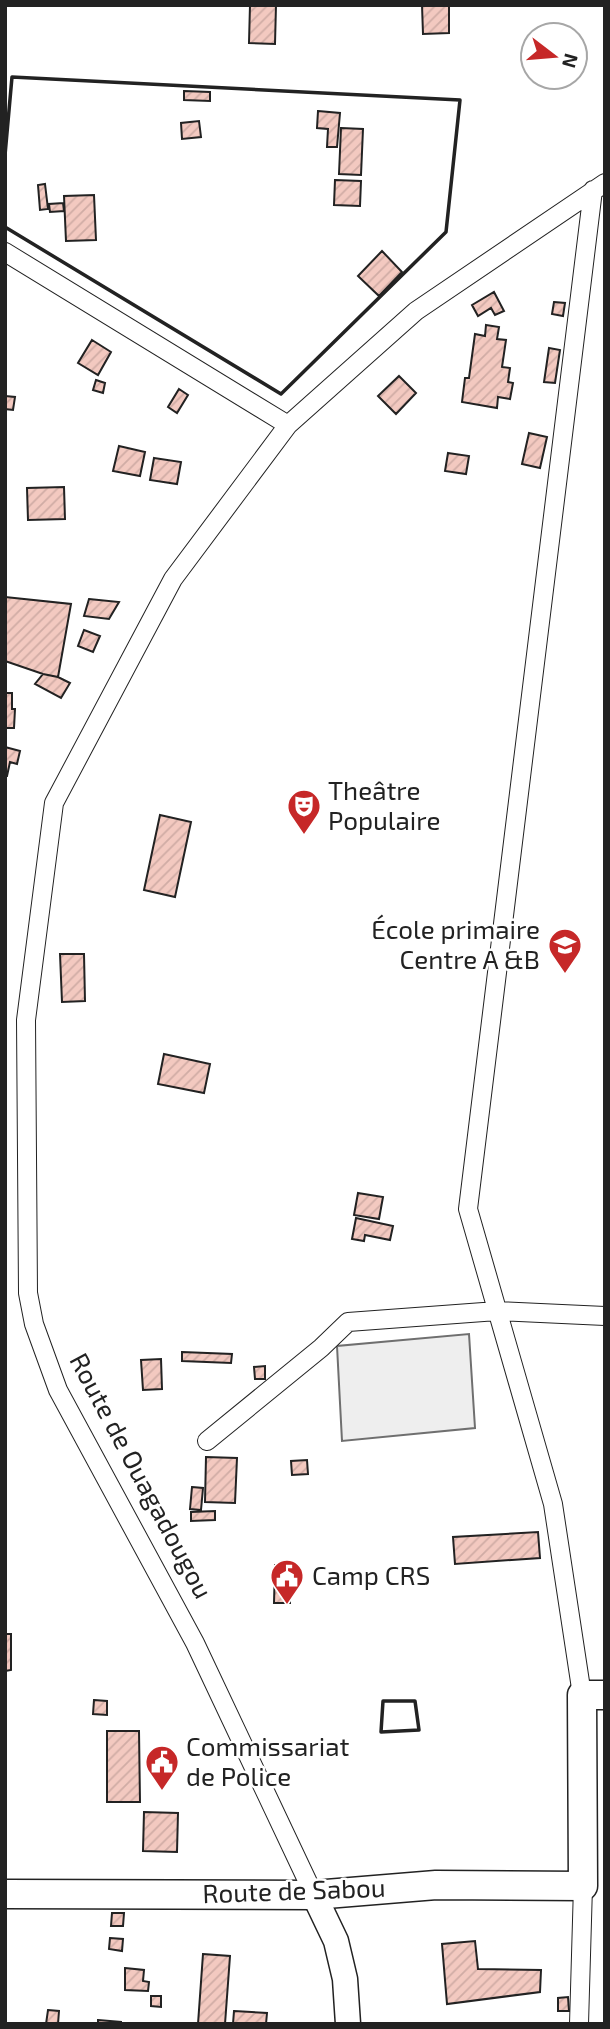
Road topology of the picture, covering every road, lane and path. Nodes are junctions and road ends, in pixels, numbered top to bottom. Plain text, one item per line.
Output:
1 (599, 186) edge
2 (5, 252) edge
3 (288, 425) junction
4 (497, 1311) junction
5 (605, 1316) edge
6 (207, 1441) dead end
7 (593, 1695) edge
8 (583, 1886) junction
9 (5, 1894) edge
10 (314, 1895) junction
11 (348, 2024) edge
12 (579, 2024) edge

1 - 3 street, Route de Ouagadougou
1 - 4 street
2 - 3 street
3 - 10 street, Route de Ouagadougou
4 - 5 street
4 - 6 street
4 - 7 street
7 - 8 main road
8 - 10 main road, Route de Sabou
8 - 12 street
9 - 10 main road, Route de Sabou
10 - 11 main road, Route de Ouagadougou

